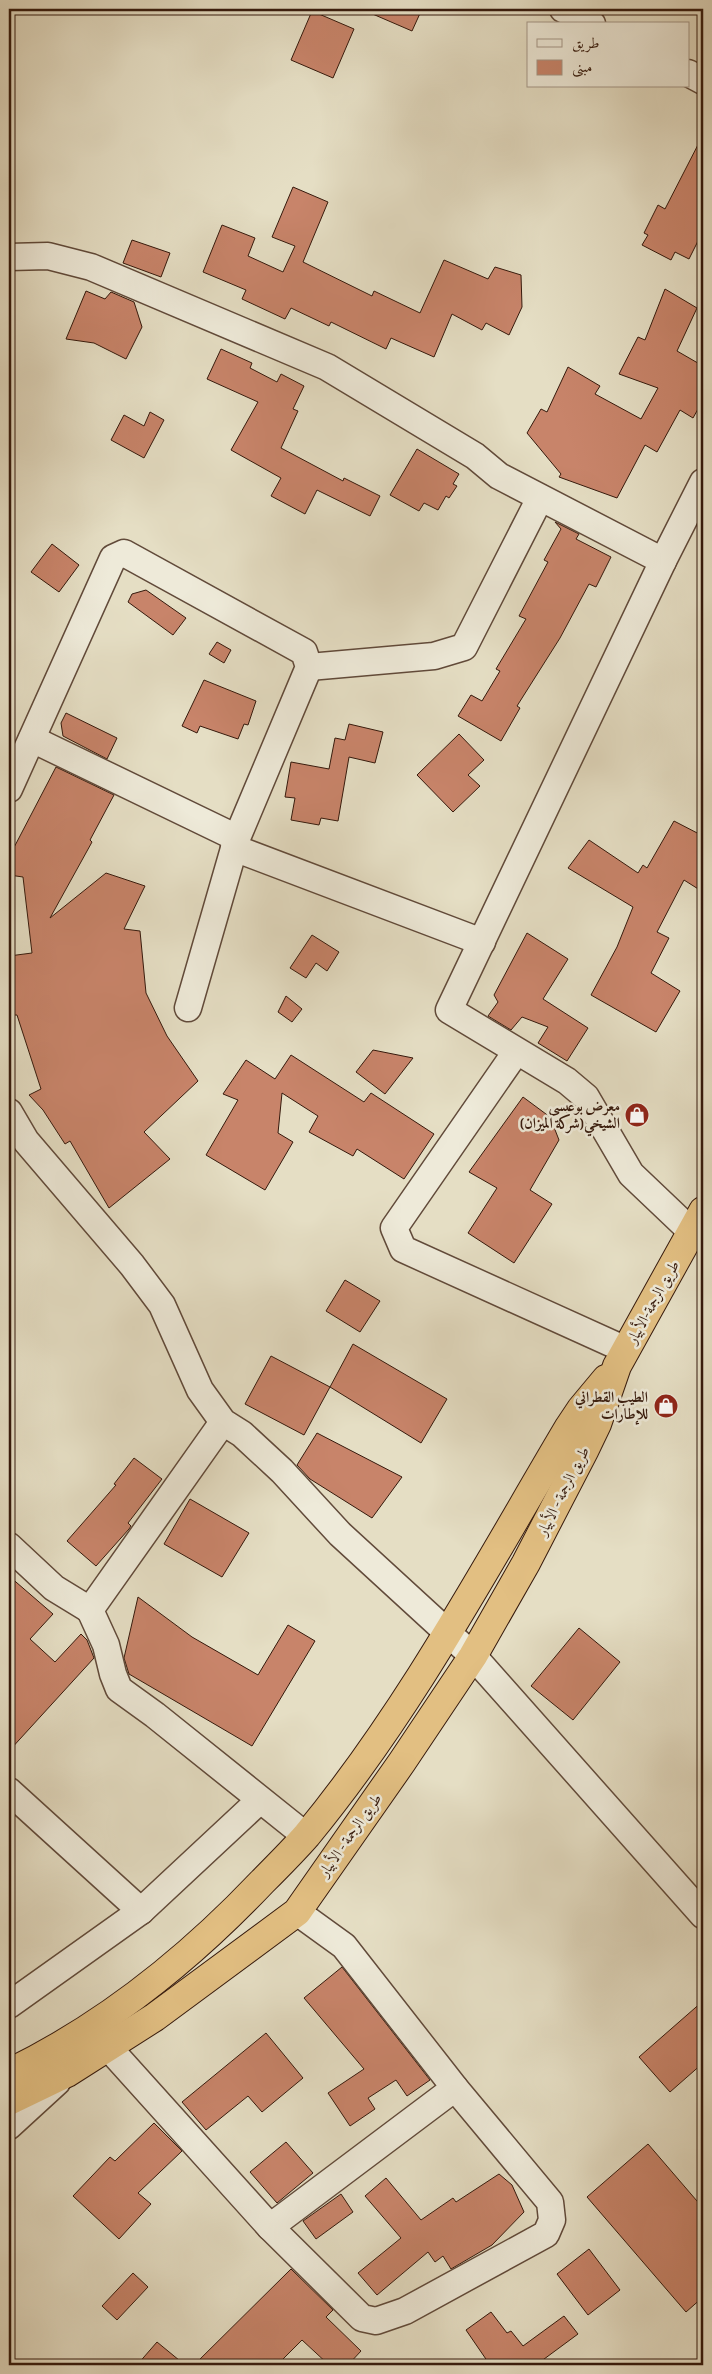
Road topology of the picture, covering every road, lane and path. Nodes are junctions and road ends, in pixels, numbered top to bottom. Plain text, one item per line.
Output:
1 (563, 9) edge
2 (588, 22) edge
3 (690, 74) edge
4 (703, 81) edge
5 (9, 256) edge
6 (703, 482) edge
7 (540, 498) junction
8 (663, 561) junction
9 (309, 667) junction
10 (32, 739) junction
11 (9, 789) edge
12 (236, 843) junction
13 (482, 942) junction
14 (188, 1008) dead end
15 (516, 1052) junction
16 (9, 1112) edge
17 (697, 1222) edge
18 (621, 1358) junction
19 (224, 1422) junction
20 (9, 1546) edge
21 (90, 1610) junction
22 (448, 1634) junction
23 (473, 1656) junction
24 (9, 1791) edge
25 (260, 1800) junction
26 (306, 1836) junction
27 (141, 1912) junction
28 (296, 1912) junction
29 (703, 1915) edge
30 (9, 2005) edge
31 (108, 2046) junction
32 (11, 2067) edge
33 (67, 2073) junction
34 (455, 2088) junction
35 (9, 2101) edge
36 (9, 2126) edge
37 (270, 2227) junction

1 - 2 street
3 - 4 street
5 - 7 street
6 - 8 street
7 - 8 street
7 - 9 street
8 - 13 street
9 - 10 street
9 - 12 street
10 - 11 street
10 - 12 street
12 - 13 street
12 - 14 street
13 - 15 street
15 - 17 street
15 - 18 street
16 - 19 street
17 - 18 highway, طريق الرجمة-الأبيار
18 - 22 highway, طريق الرجمة - الأبيار
18 - 23 highway, طريق الرجمة - الأبيار
19 - 21 street
19 - 22 street
20 - 21 street
21 - 25 street
22 - 23 street
22 - 26 highway, طريق الرجمة - الأبيار
23 - 28 highway, طريق الرجمة - الأبيار
23 - 29 street
24 - 27 street
25 - 26 street
25 - 27 street
26 - 32 highway, طريق الرجمة - الأبيار
27 - 30 street
28 - 31 highway, طريق الرجمة - الأبيار
28 - 34 street
31 - 33 highway, طريق الرجمة - الأبيار
31 - 37 street
33 - 35 highway, طريق الرجمة - الأبيار
33 - 36 street
34 - 37 street
34 - 37 street

